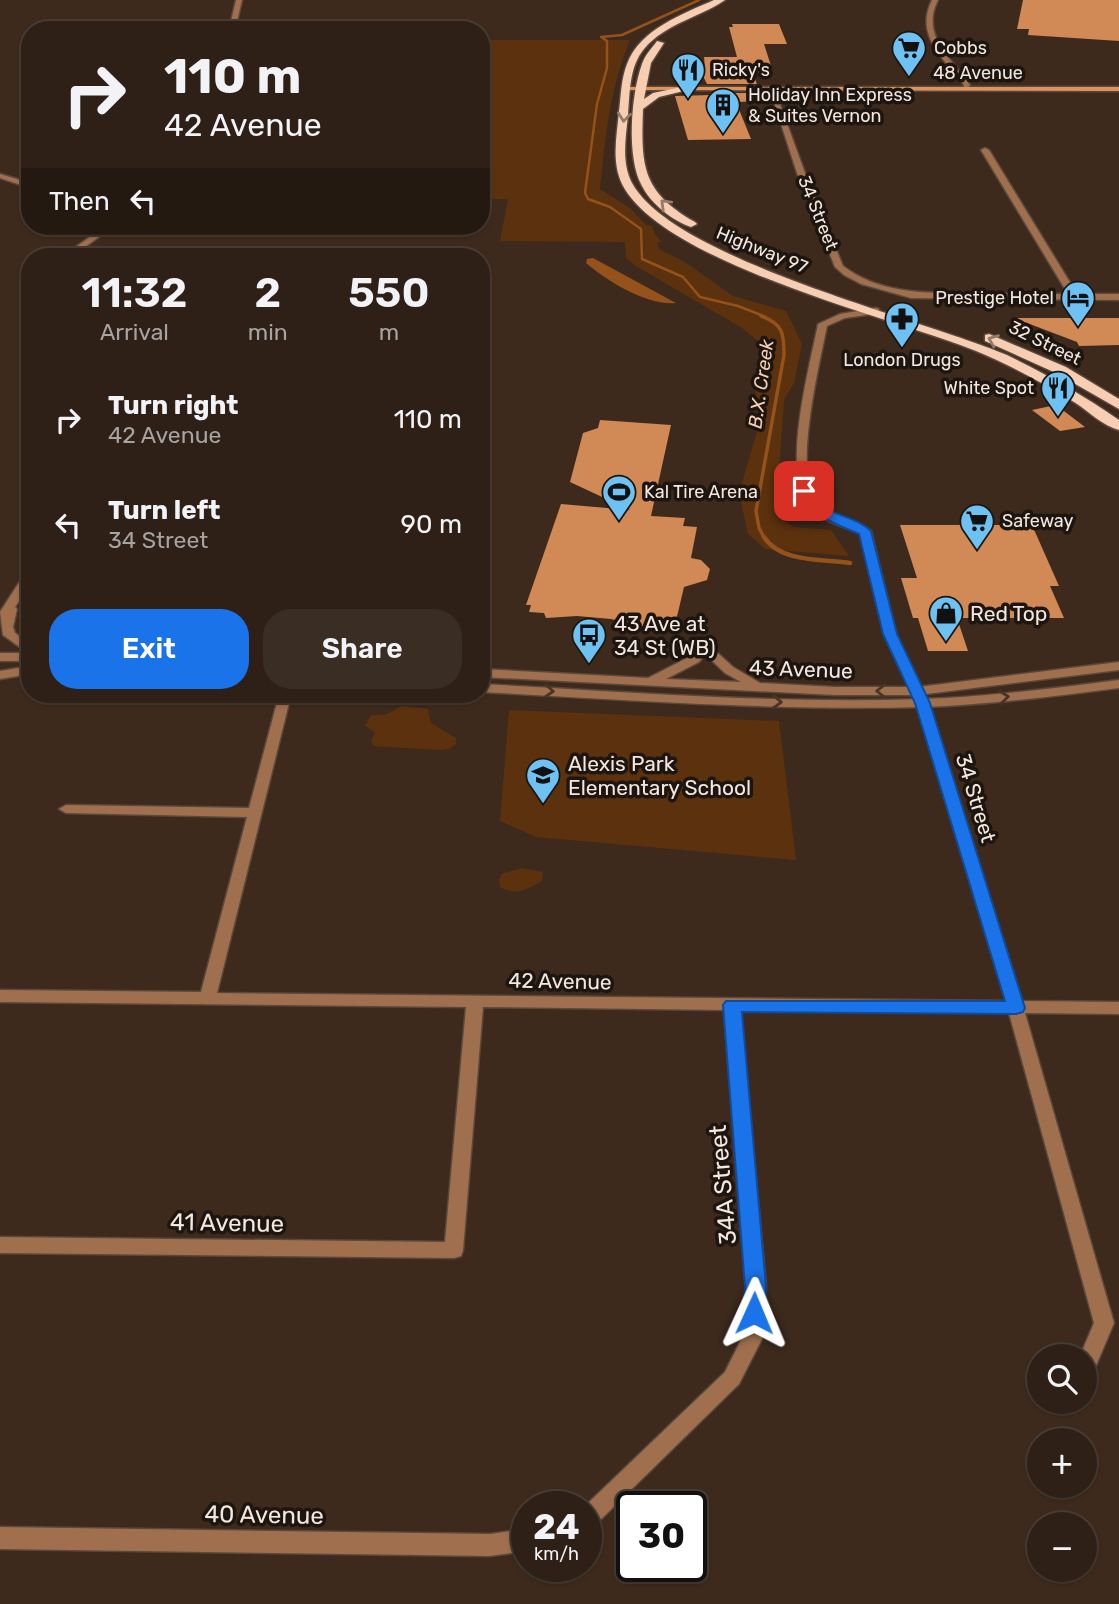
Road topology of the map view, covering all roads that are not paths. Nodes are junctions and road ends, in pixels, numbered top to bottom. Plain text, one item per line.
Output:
1 (239, 0) edge
2 (721, 0) edge
3 (733, 0) edge
4 (935, 0) edge
5 (234, 21) edge
6 (645, 69) junction
7 (627, 88) junction
8 (641, 88) junction
9 (691, 88) junction
10 (771, 88) junction
11 (965, 89) junction
12 (1119, 89) edge
13 (640, 107) junction
14 (985, 150) dead end
15 (0, 176) edge
16 (21, 183) edge
17 (97, 235) edge
18 (79, 248) edge
19 (1074, 297) junction
20 (1119, 297) edge
21 (876, 310) junction
22 (952, 324) joint
23 (1002, 357) joint
24 (1119, 405) edge
25 (1119, 426) edge
26 (21, 590) edge
27 (11, 607) junction
28 (0, 621) edge
29 (21, 644) edge
30 (0, 657) edge
31 (21, 657) edge
32 (1119, 666) edge
33 (0, 668) edge
34 (21, 669) edge
35 (21, 672) edge
36 (490, 674) edge
37 (0, 675) edge
38 (647, 683) junction
39 (1119, 684) edge
40 (490, 688) edge
41 (759, 688) junction
42 (920, 697) junction
43 (283, 703) edge
44 (66, 809) dead end
45 (256, 813) junction
46 (0, 996) edge
47 (208, 998) junction
48 (475, 1001) junction
49 (732, 1005) junction
50 (1119, 1007) edge
51 (1016, 1008) junction
52 (0, 1245) edge
53 (1095, 1344) edge
54 (602, 1503) edge
55 (0, 1538) edge
56 (511, 1542) edge

1 - 5 street
2 - 7 highway, Highway 97
3 - 6 highway, Highway 97
4 - 11 street
6 - 8 highway, Highway 97
6 - 9 highway
7 - 8 main road, 48 Avenue
7 -> 21 highway, Highway 97
8 - 9 main road, 48 Avenue
8 - 13 highway, Highway 97
9 - 10 main road, 48 Avenue
9 - 13 highway
10 - 11 main road, 48 Avenue
10 - 19 street, 34 Street
11 - 12 main road, 48 Avenue
22 -> 13 highway, Highway 97
14 - 19 street
15 - 16 street
17 - 18 street
19 - 20 street, 34 Street
21 - 23 highway, Highway 97
21 - 42 street, 34 Street
24 -> 22 highway, 32 Street
23 - 25 highway, 32 Street
26 - 27 street
27 - 28 street
27 - 29 street
30 - 31 street
32 - 42 street, 43 Avenue
33 - 34 street
35 - 37 street
36 - 38 street, 43 Avenue
38 - 41 street, 43 Avenue
38 - 41 street
42 -> 39 street, 43 Avenue
40 -> 42 street, 43 Avenue
42 -> 41 street, 43 Avenue
42 - 51 street, 34 Street
43 - 45 street
44 - 45 street
45 - 47 street
46 - 47 street, 42 Avenue
47 - 48 street, 42 Avenue
48 - 49 street, 42 Avenue
48 - 52 street, 41 Avenue
49 - 51 street, 42 Avenue
49 - 54 street, 34A Street
50 - 51 street, 42 Avenue
51 - 53 street, 34 Street
55 - 56 street, 40 Avenue

